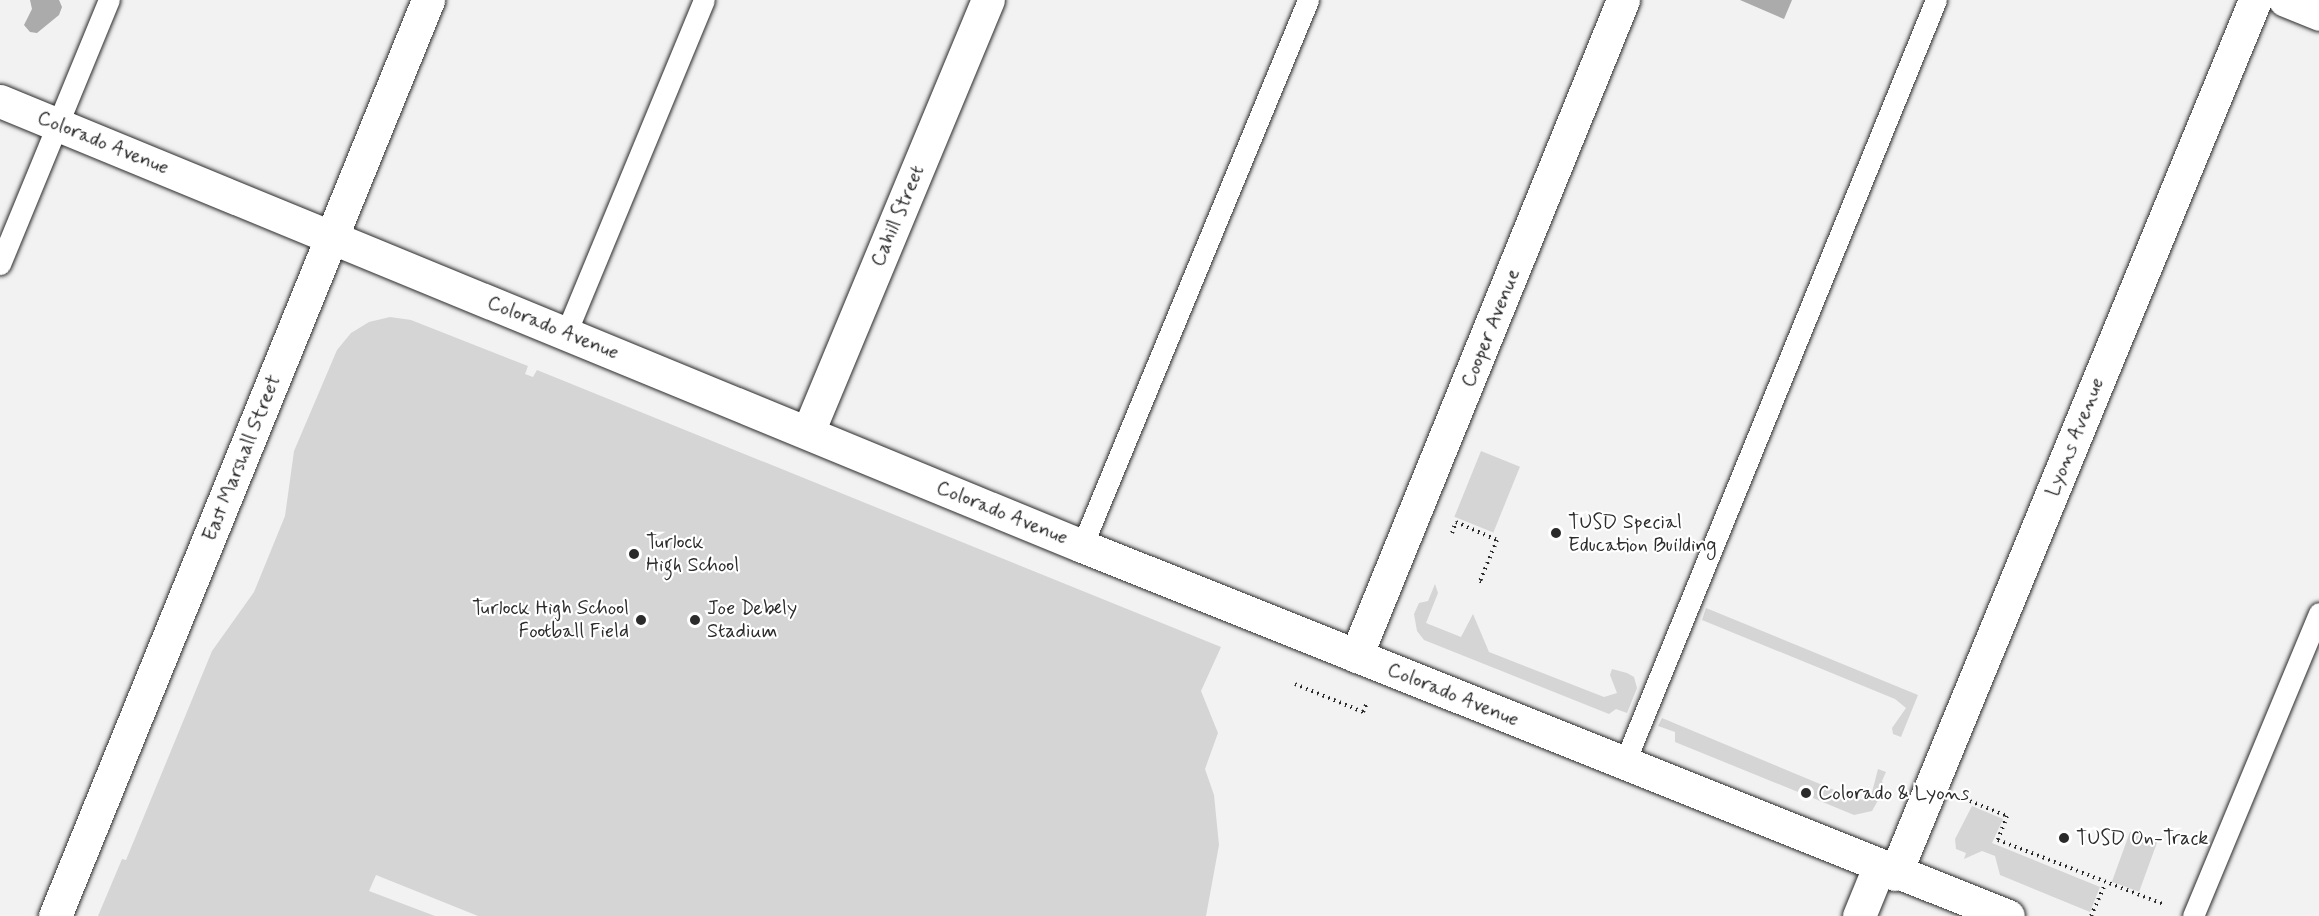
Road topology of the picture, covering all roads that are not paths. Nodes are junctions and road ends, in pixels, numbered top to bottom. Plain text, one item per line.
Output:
1 (109, 0) edge
2 (428, 0) edge
3 (704, 0) edge
4 (988, 0) edge
5 (1308, 0) edge
6 (1623, 0) edge
7 (1936, 0) edge
8 (2255, 0) edge
9 (2285, 0) edge
10 (2319, 14) edge
11 (0, 100) edge
12 (58, 124) junction
13 (332, 236) junction
14 (0, 264) edge
15 (566, 333) junction
16 (808, 432) junction
17 (1082, 546) junction
18 (2319, 613) edge
19 (1356, 656) junction
20 (1624, 764) junction
21 (1887, 870) junction
22 (55, 916) edge
23 (1859, 916) edge
24 (2008, 916) edge
25 (2193, 916) edge

1 - 12 lane
2 - 13 street, East Marshall Street
3 - 15 lane
4 - 16 street, Cahill Street
5 - 17 lane
6 - 19 street, Cooper Avenue
7 - 20 lane
8 - 21 street, Lyons Avenue
9 - 10 street
11 - 12 street, Colorado Avenue
12 - 13 street, Colorado Avenue
12 - 14 lane
13 - 15 street, Colorado Avenue
13 - 22 street, East Marshall Street
15 - 16 street, Colorado Avenue
16 - 17 street, Colorado Avenue
17 - 19 street, Colorado Avenue
18 - 25 lane
19 - 20 street, Colorado Avenue
20 - 21 street, Colorado Avenue
21 - 23 street, Lyons Avenue
21 - 24 street, Colorado Avenue

